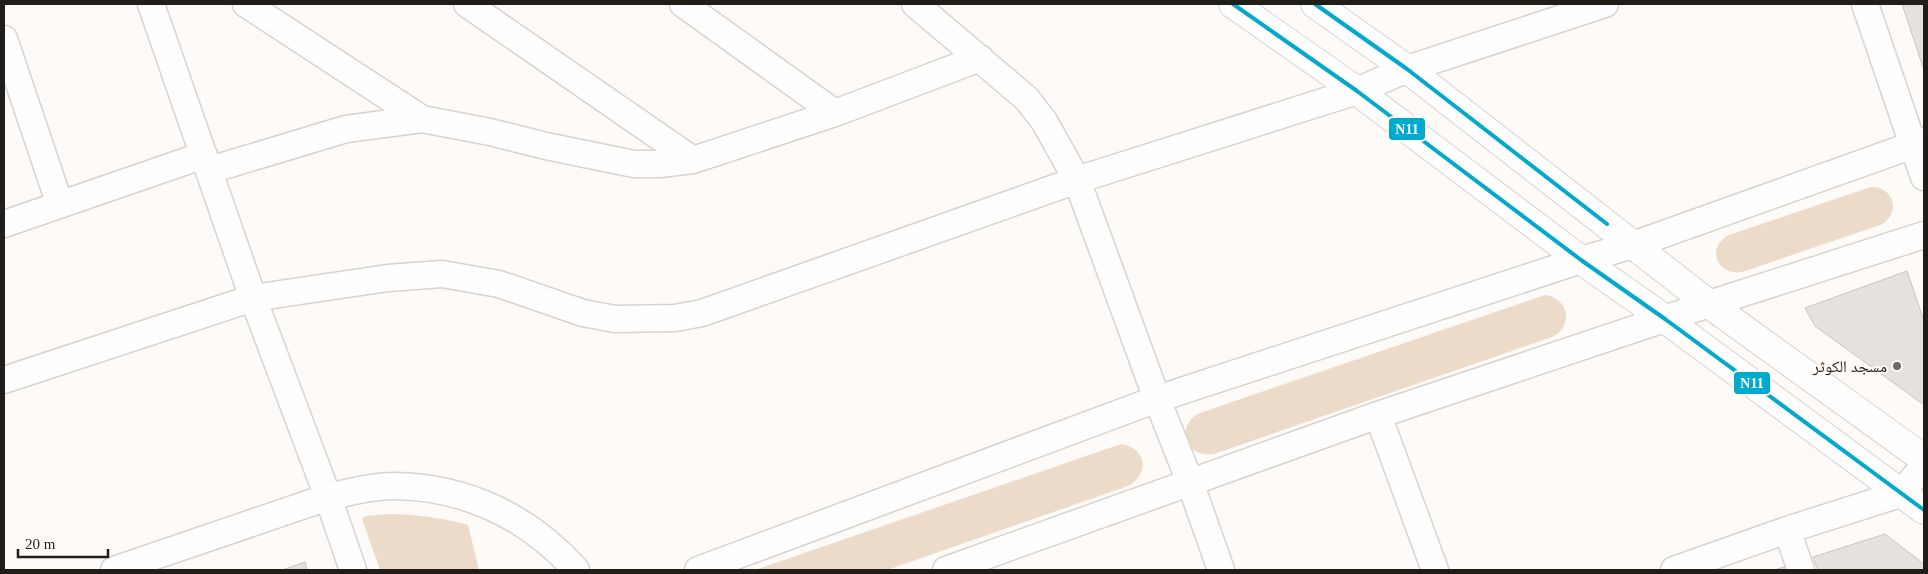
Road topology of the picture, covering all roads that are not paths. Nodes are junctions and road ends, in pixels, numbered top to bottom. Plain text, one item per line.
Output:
1 (151, 4) edge
2 (246, 4) edge
3 (467, 4) edge
4 (683, 4) edge
5 (914, 4) edge
6 (1233, 4) edge
7 (1315, 4) edge
8 (1606, 4) edge
9 (1865, 4) edge
10 (4, 39) edge
11 (980, 58) junction
12 (1407, 70) junction
13 (1357, 91) junction
14 (835, 114) junction
15 (422, 119) junction
16 (1919, 143) edge
17 (693, 160) junction
18 (207, 162) junction
19 (1924, 177) edge
20 (1077, 180) junction
21 (60, 205) junction
22 (4, 224) edge
23 (1924, 235) edge
24 (1633, 245) junction
25 (1581, 260) junction
26 (253, 298) junction
27 (1709, 304) junction
28 (1665, 319) junction
29 (4, 380) edge
30 (1157, 399) junction
31 (1378, 416) junction
32 (1924, 459) edge
33 (1924, 466) edge
34 (1190, 482) junction
35 (1900, 494) junction
36 (328, 497) junction
37 (1924, 510) edge
38 (1787, 530) junction
39 (114, 570) edge
40 (353, 570) edge
41 (576, 570) edge
42 (698, 570) edge
43 (946, 570) edge
44 (1221, 570) edge
45 (1435, 570) edge
46 (1674, 570) edge
47 (1802, 570) edge

1 - 18 street
2 - 15 street
3 - 17 street
4 - 14 street
5 - 11 street
6 - 13 street
7 - 12 street
8 - 12 street
9 - 16 street
10 - 21 street
11 - 14 street
11 - 20 street
12 - 13 street
12 - 24 street
13 - 20 street
13 - 25 street
14 - 17 street
15 - 17 street
15 - 18 street
16 - 19 street
16 - 24 street
18 - 21 street
18 - 26 street
20 - 26 street
20 - 30 street
21 - 22 street
23 - 27 street
24 - 25 street
24 - 27 street
25 - 28 street
25 - 30 street
26 - 29 street
26 - 36 street
27 - 28 street
27 - 32 street
28 - 31 street
28 - 35 street
30 - 34 street
30 - 42 street
31 - 34 street
31 - 45 street
33 - 35 street
34 - 43 street
34 - 44 street
35 - 37 street
35 - 38 street
36 - 39 street
36 - 40 street
36 - 41 street
38 - 46 street
38 - 47 street

